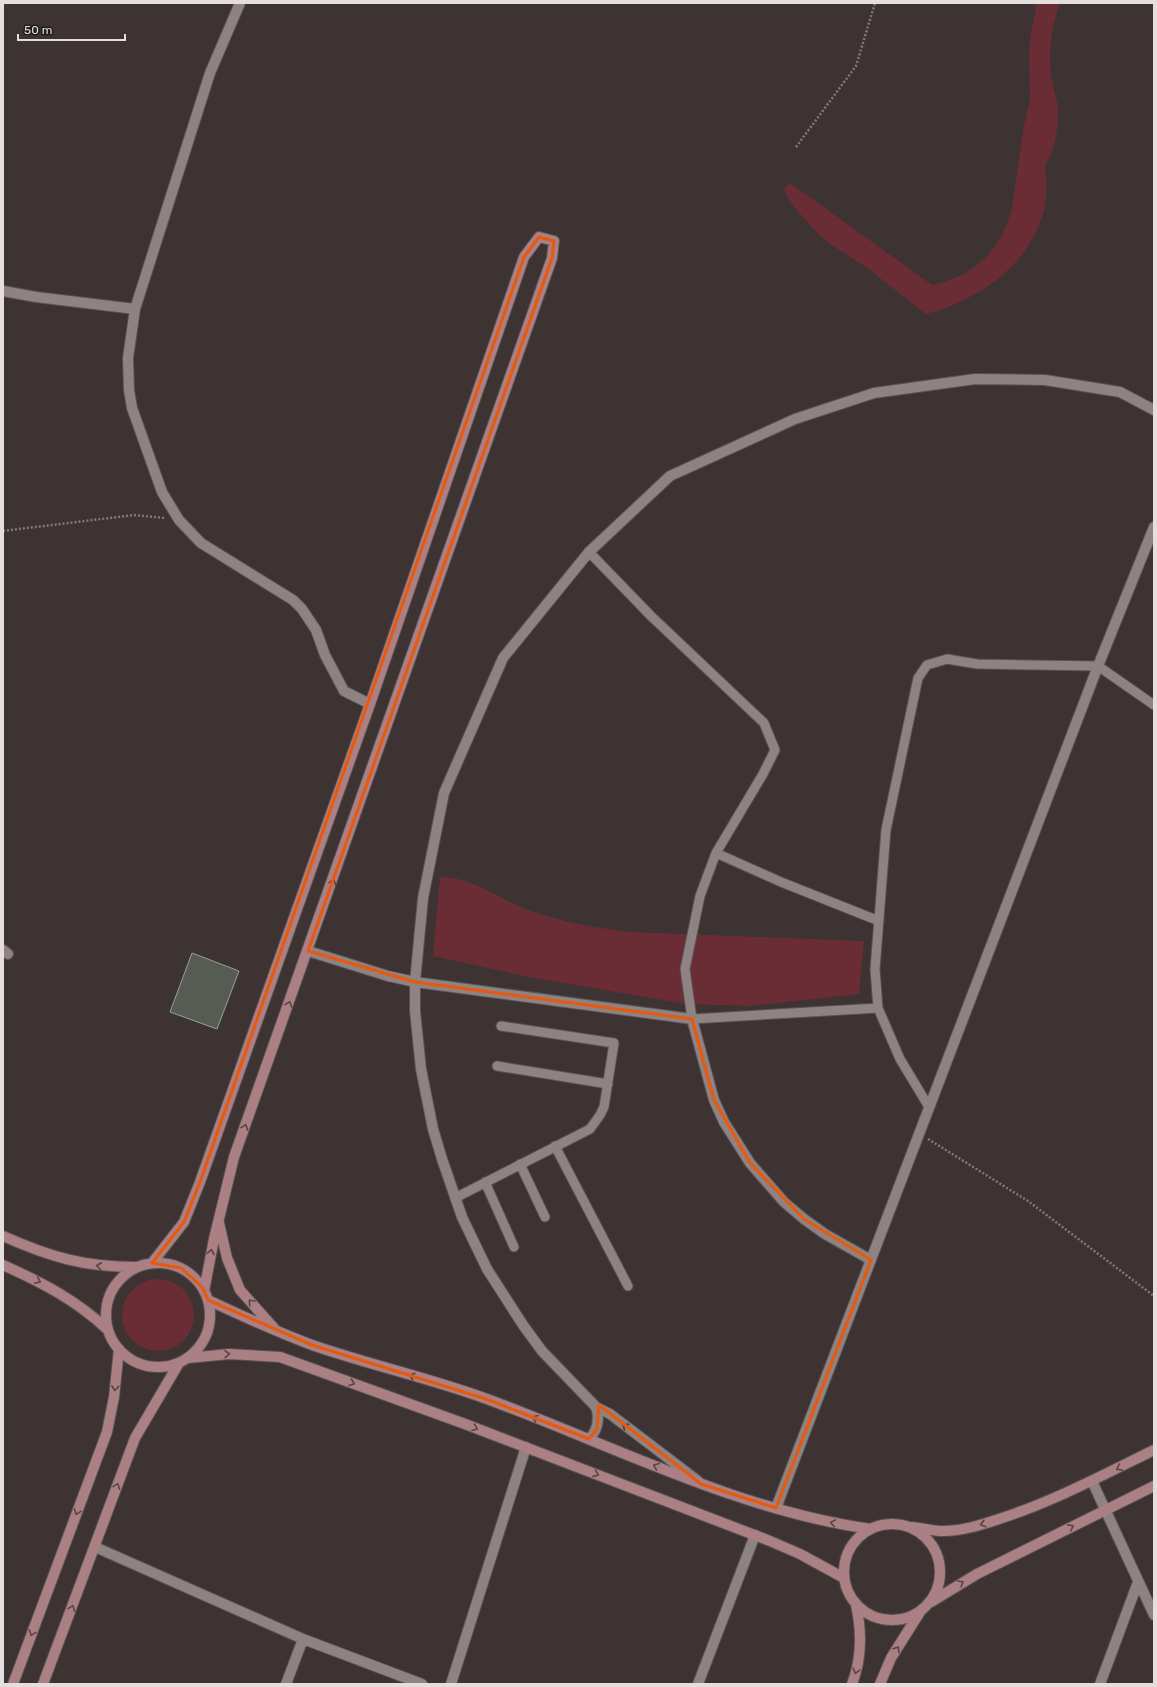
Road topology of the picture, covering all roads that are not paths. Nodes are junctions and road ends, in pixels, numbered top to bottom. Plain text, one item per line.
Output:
1 (240, 3) edge
2 (3, 291) edge
3 (135, 308) junction
4 (1154, 410) edge
5 (1154, 527) edge
6 (589, 552) junction
7 (1098, 666) junction
8 (370, 704) junction
9 (1154, 705) edge
10 (716, 852) junction
11 (879, 921) junction
12 (308, 952) junction
13 (415, 982) junction
14 (878, 1008) junction
15 (692, 1019) junction
16 (501, 1026) dead end
17 (497, 1066) dead end
18 (608, 1084) junction
19 (930, 1107) junction
20 (555, 1146) junction
21 (520, 1164) junction
22 (485, 1182) junction
23 (455, 1198) junction
24 (545, 1218) dead end
25 (218, 1221) junction
26 (3, 1236) edge
27 (514, 1247) dead end
28 (871, 1260) junction
29 (152, 1263) junction
30 (3, 1264) edge
31 (138, 1267) junction
32 (628, 1286) dead end
33 (206, 1295) junction
34 (108, 1330) junction
35 (277, 1331) junction
36 (119, 1349) junction
37 (188, 1358) junction
38 (179, 1363) junction
39 (596, 1407) junction
40 (589, 1440) junction
41 (526, 1447) junction
42 (1154, 1450) edge
43 (1092, 1481) junction
44 (701, 1484) junction
45 (1154, 1486) edge
46 (776, 1508) junction
47 (1105, 1510) junction
48 (901, 1525) junction
49 (871, 1529) junction
50 (755, 1535) junction
51 (95, 1547) junction
52 (844, 1578) junction
53 (1138, 1582) junction
54 (856, 1605) junction
55 (924, 1607) junction
56 (1154, 1615) edge
57 (303, 1639) junction
58 (13, 1684) edge
59 (43, 1684) edge
60 (286, 1684) edge
61 (422, 1684) edge
62 (451, 1684) edge
63 (698, 1684) edge
64 (852, 1684) edge
65 (880, 1684) edge
66 (1100, 1684) edge

1 - 3 street
2 - 3 street
3 - 8 street
4 - 6 street
5 - 7 street
6 - 10 lane
6 - 13 street
7 - 9 lane
7 - 11 lane
7 - 19 street
12 -> 8 street
8 - 29 street
10 - 11 lane
10 - 15 lane
11 - 14 lane
12 - 13 street
25 -> 12 street
13 - 15 street
13 - 23 street
14 - 15 lane
14 - 19 lane
15 - 28 street
16 - 18 lane
17 - 18 lane
18 - 20 lane
19 - 28 street
20 - 21 lane
20 - 32 lane
21 - 22 lane
21 - 24 lane
22 - 23 lane
22 - 27 lane
23 - 39 street
33 -> 25 street
35 -> 25 street
31 -> 26 street
28 - 46 street
29 - 31 street
29 - 33 street
30 -> 34 street
31 - 34 street
33 - 35 street
33 - 37 street
34 - 36 street
40 -> 35 street
36 - 38 street
36 -> 58 street
37 - 38 street
37 -> 41 street
51 -> 38 street
39 - 40 street
44 -> 39 street
44 -> 40 street
41 -> 50 street
41 - 62 street
42 -> 43 street
43 - 47 street
43 -> 48 street
44 - 46 street
45 - 47 street
49 -> 46 street
47 - 53 street
55 -> 47 street
48 - 49 street
48 - 55 street
49 - 52 street
50 - 52 street
50 - 63 street
51 - 57 street
59 -> 51 street
52 - 54 street
53 - 56 street
53 - 66 street
54 - 55 street
54 -> 64 street
65 -> 55 street
57 - 60 street
57 - 61 street

